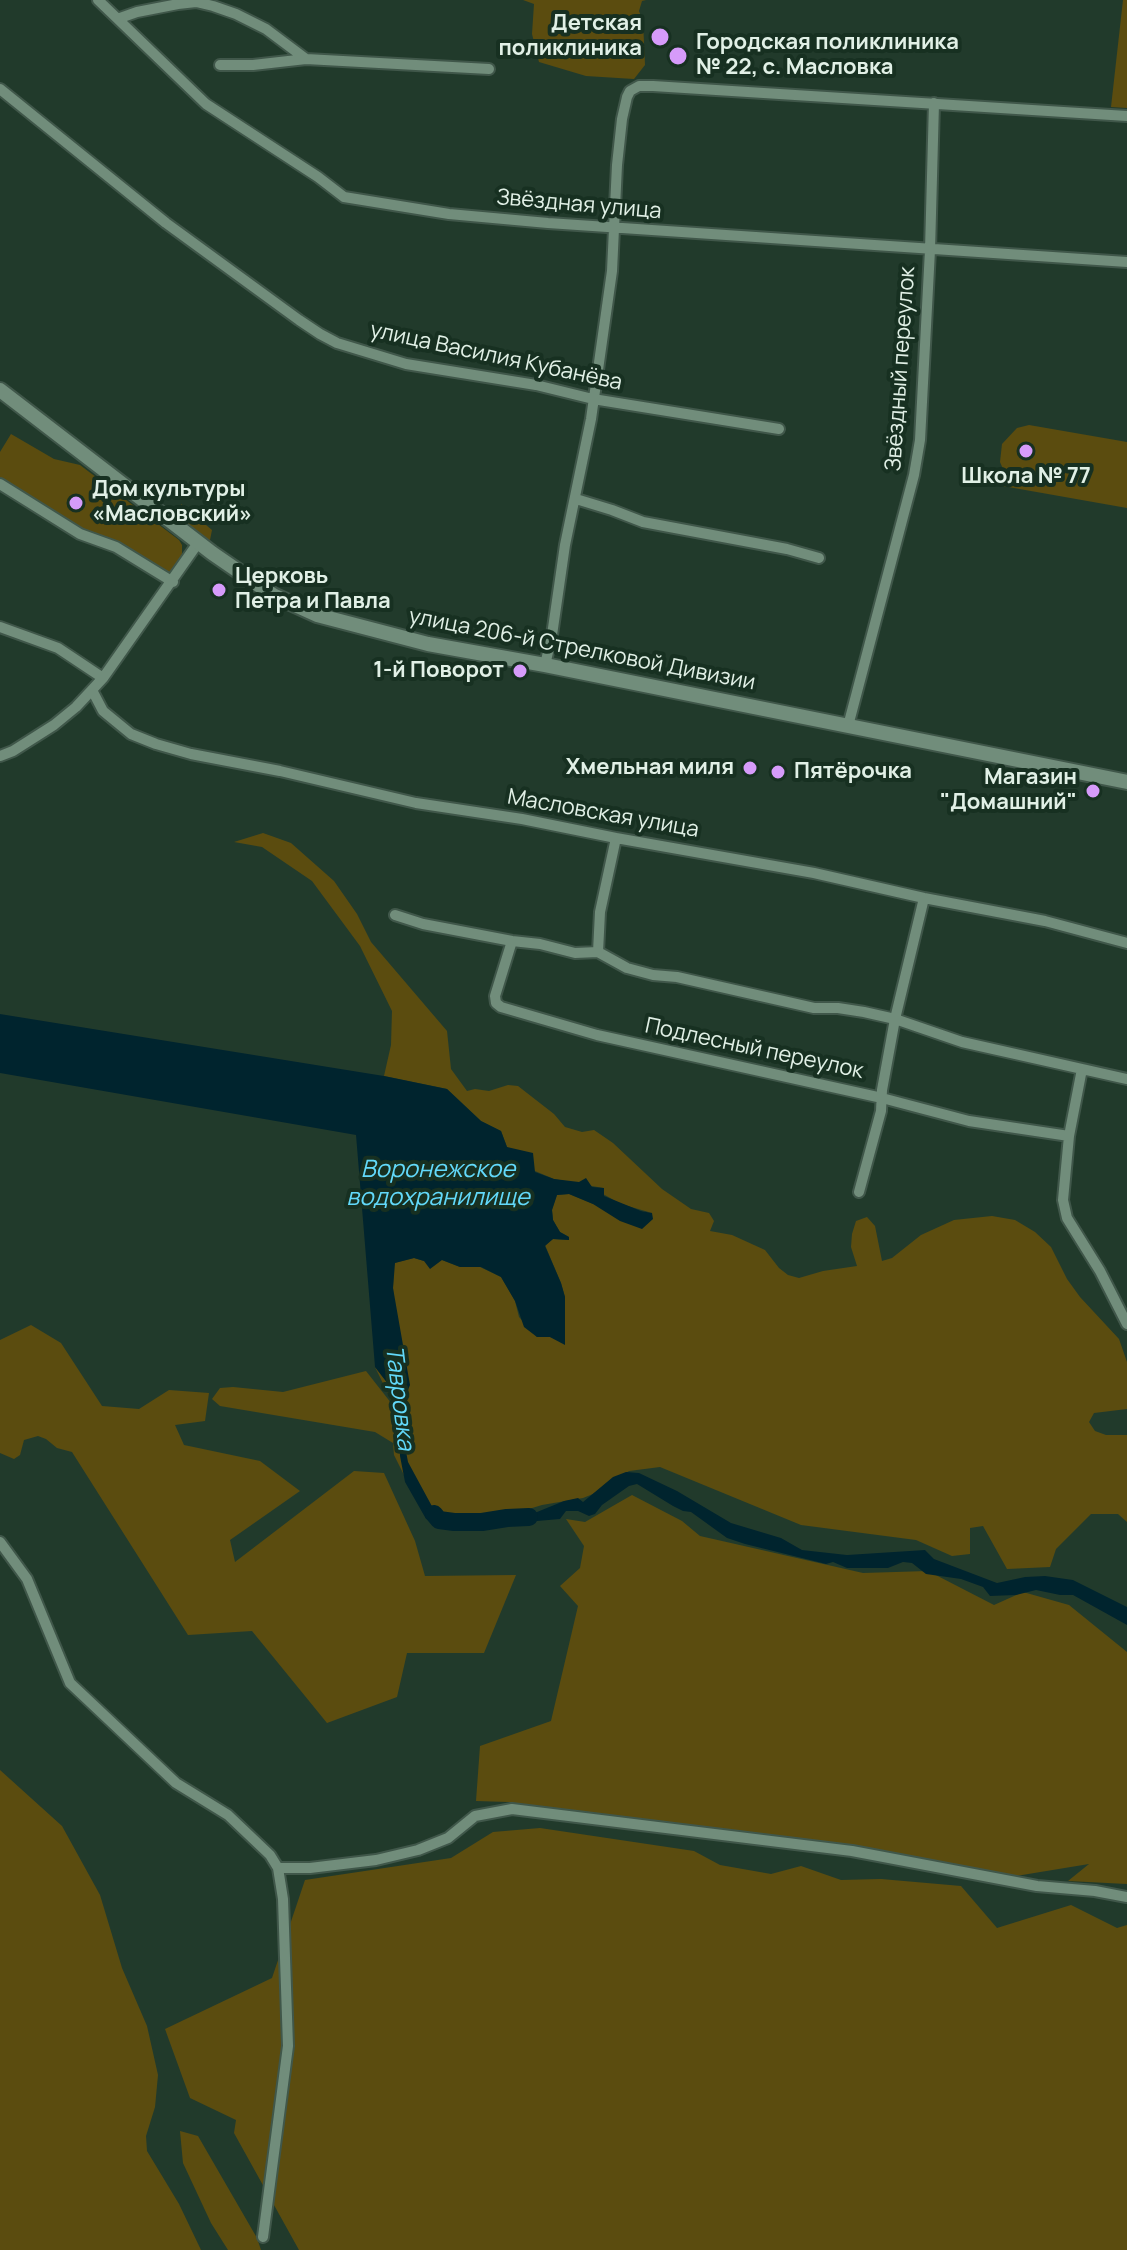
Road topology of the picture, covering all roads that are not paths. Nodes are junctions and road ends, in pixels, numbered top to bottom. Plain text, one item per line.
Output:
1 (98, 0) edge
2 (120, 18) junction
3 (306, 59) junction
4 (220, 65) dead end
5 (489, 69) dead end
6 (0, 89) edge
7 (934, 103) junction
8 (1127, 116) edge
9 (616, 227) junction
10 (930, 250) junction
11 (1127, 262) edge
12 (0, 390) edge
13 (593, 399) junction
14 (779, 429) dead end
15 (0, 484) edge
16 (576, 499) junction
17 (198, 543) junction
18 (819, 558) dead end
19 (173, 582) junction
20 (0, 627) edge
21 (545, 665) junction
22 (103, 678) junction
23 (92, 690) junction
24 (848, 726) junction
25 (0, 756) edge
26 (1127, 782) edge
27 (616, 838) junction
28 (924, 898) junction
29 (395, 915) dead end
30 (512, 941) junction
31 (1127, 943) edge
32 (598, 952) junction
33 (895, 1019) junction
34 (1082, 1069) junction
35 (1127, 1079) edge
36 (882, 1098) junction
37 (1069, 1136) junction
38 (859, 1192) dead end
39 (1127, 1324) edge
40 (0, 1542) edge
41 (278, 1868) junction
42 (1127, 1897) edge
43 (263, 2237) dead end

1 - 2 street, Звёздная улица
2 - 3 street
2 - 9 street, Звёздная улица
3 - 4 street
3 - 5 street
6 - 13 street, улица Василия Кубанёва
7 - 8 street
7 - 9 street
7 - 10 street, Звёздный переулок
9 - 10 street, Звёздная улица
9 - 13 street
10 - 11 street, Звёздная улица
10 - 24 street, Звёздный переулок
12 - 17 main road, улица 206-й Стрелковой Дивизии
13 - 14 street, улица Василия Кубанёва
13 - 16 street
15 - 19 street
16 - 18 street
16 - 21 street
17 - 19 street
17 - 21 main road, улица 206-й Стрелковой Дивизии
19 - 22 street
20 - 22 street
21 - 24 main road, улица 206-й Стрелковой Дивизии
22 - 23 street
23 - 25 street
23 - 27 street, Масловская улица
24 - 26 main road, улица 206-й Стрелковой Дивизии
27 - 28 street, Масловская улица
27 - 32 street
28 - 31 street, Масловская улица
28 - 33 street
29 - 30 street
30 - 32 street
30 - 36 street, Подлесный переулок
32 - 33 street
33 - 34 street
33 - 36 street
34 - 35 street
34 - 37 street
36 - 37 street, Подлесный переулок
36 - 38 street
37 - 39 street
40 - 41 street
41 - 42 street
41 - 43 street

